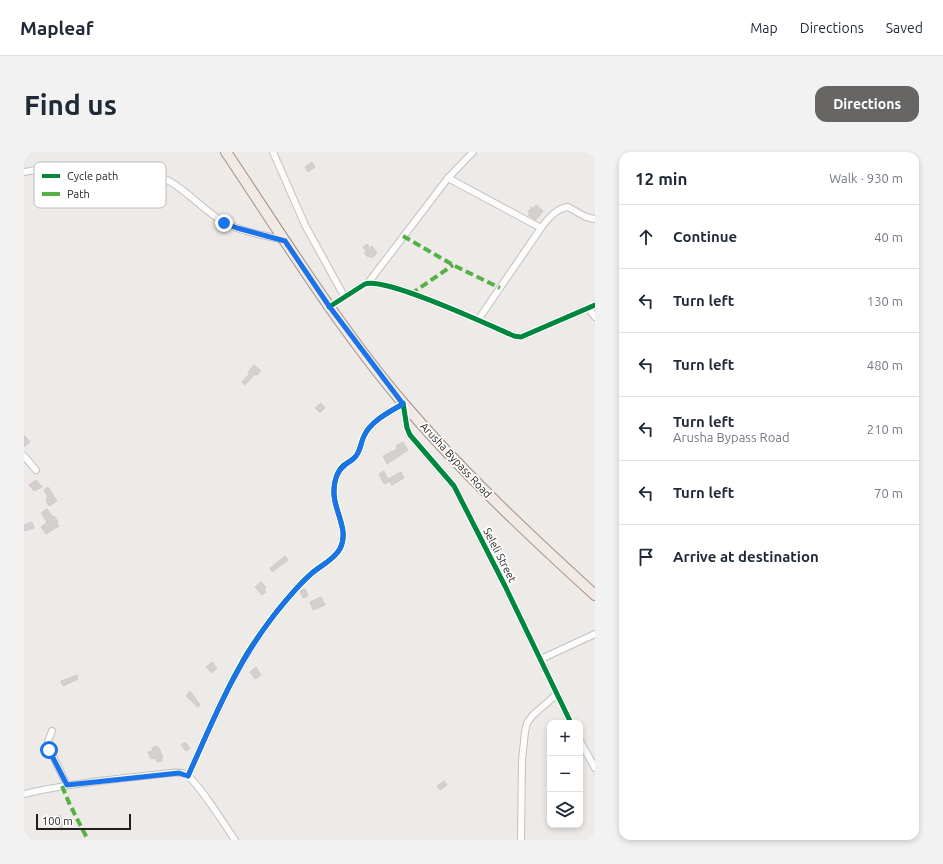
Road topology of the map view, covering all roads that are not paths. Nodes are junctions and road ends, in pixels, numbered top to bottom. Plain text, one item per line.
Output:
1 (226, 152) edge
2 (273, 152) edge
3 (474, 152) edge
4 (34, 171) edge
5 (24, 172) edge
6 (448, 178) junction
7 (166, 179) edge
8 (595, 219) edge
9 (541, 228) junction
10 (285, 241) junction
11 (368, 283) junction
12 (344, 296) junction
13 (595, 305) edge
14 (329, 306) junction
15 (588, 308) junction
16 (595, 317) edge
17 (478, 320) junction
18 (403, 404) junction
19 (24, 456) edge
20 (36, 470) dead end
21 (595, 595) edge
22 (595, 634) edge
23 (541, 659) junction
24 (557, 694) junction
25 (570, 720) edge
26 (52, 731) dead end
27 (583, 746) edge
28 (595, 768) edge
29 (188, 776) junction
30 (67, 785) junction
31 (24, 794) edge
32 (235, 840) edge
33 (521, 840) edge

1 - 10 main road, Arusha Bypass Road
2 - 12 street
3 - 6 street
4 - 5 street
6 - 9 street
6 - 11 street
7 - 10 street
8 - 9 street
9 - 17 street
10 - 14 main road, Arusha Bypass Road
11 - 12 street
11 - 17 street
12 - 14 street
13 - 15 street
14 - 18 main road, Arusha Bypass Road
15 - 16 street
15 - 17 street
18 - 21 main road, Arusha Bypass Road
18 - 23 street, Seleli Street
18 - 29 street
19 - 20 street
22 - 23 street
23 - 24 street, Seleli Street
24 - 25 street, Seleli Street
24 - 33 street
26 - 30 street
27 - 28 street
29 - 30 street
29 - 32 street
30 - 31 street

